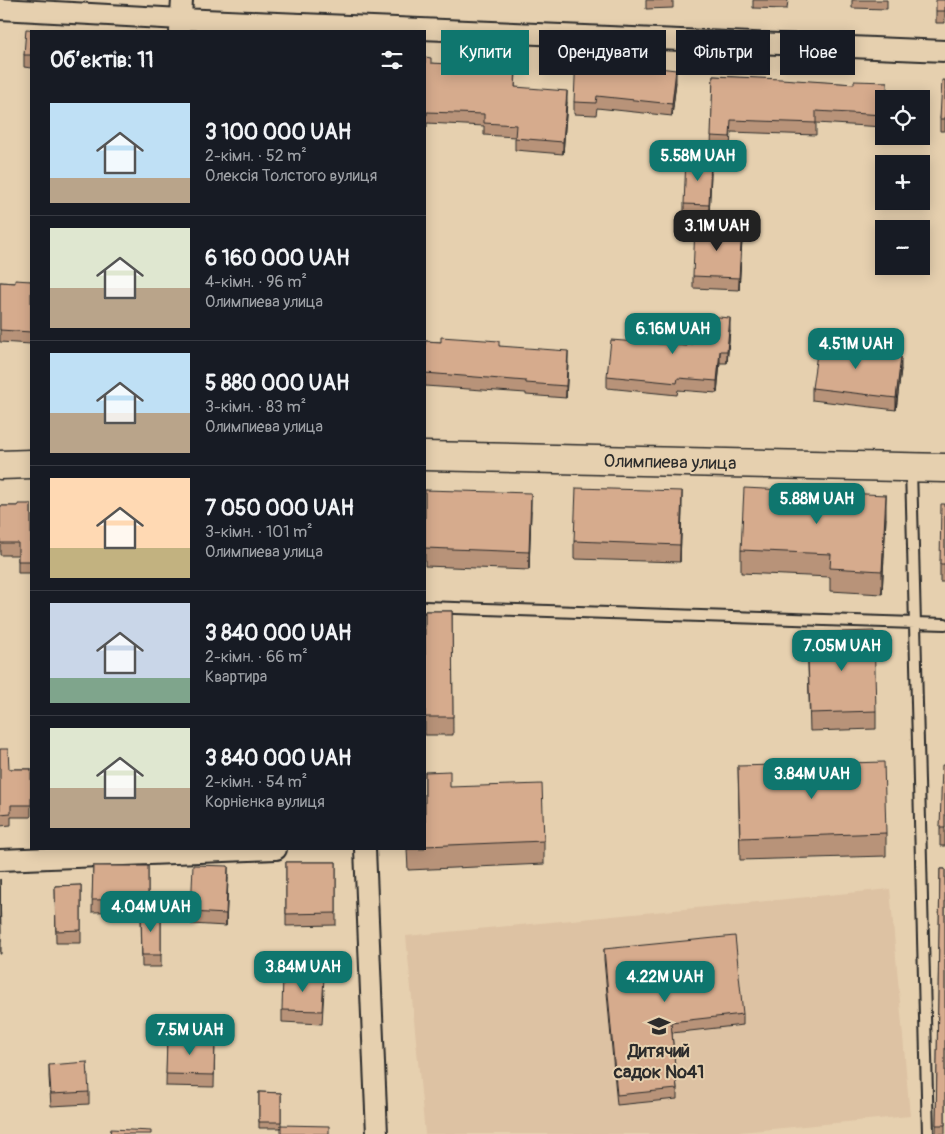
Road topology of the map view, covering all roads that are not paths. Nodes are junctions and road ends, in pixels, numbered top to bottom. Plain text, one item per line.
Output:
1 (0, 9) edge
2 (181, 17) edge
3 (945, 51) edge
4 (426, 456) edge
5 (30, 464) edge
6 (0, 466) edge
7 (911, 468) junction
8 (945, 468) edge
9 (426, 607) edge
10 (915, 623) junction
11 (945, 624) edge
12 (251, 850) edge
13 (365, 850) edge
14 (0, 860) edge
15 (377, 1134) edge
16 (928, 1134) edge

1 - 2 street
2 - 3 street
4 - 7 main road, Олимпиева улица
5 - 6 main road
7 - 8 main road, Олимпиева улица
7 - 10 lane
9 - 10 lane
10 - 11 lane
10 - 16 lane
12 - 14 street
13 - 15 street

